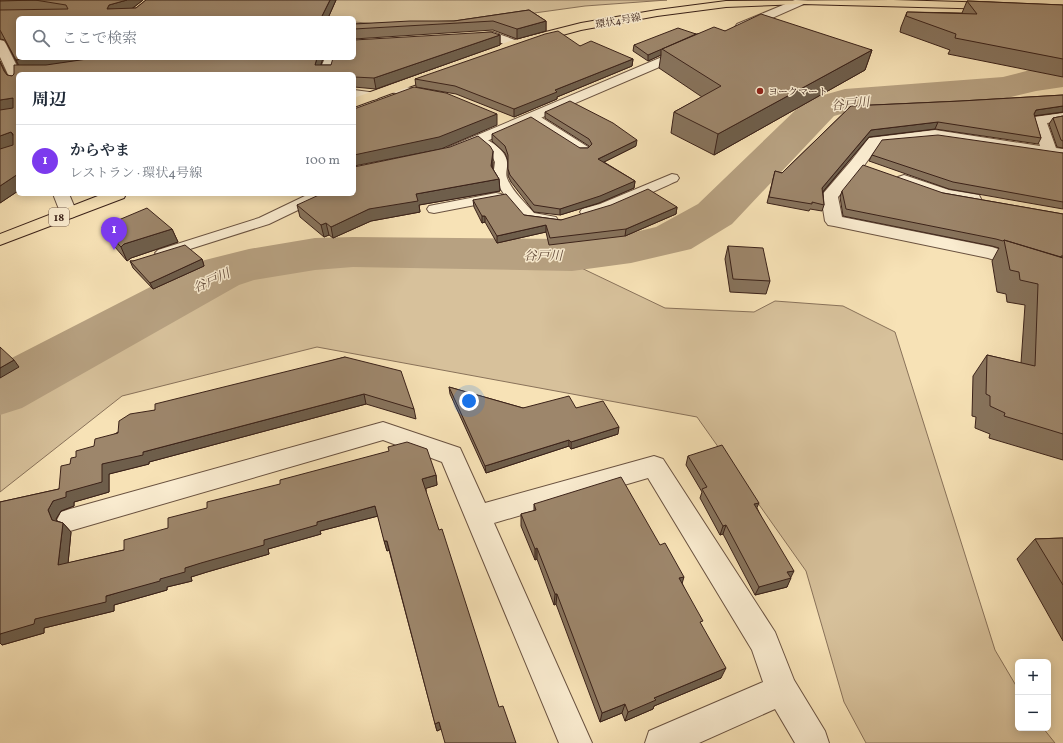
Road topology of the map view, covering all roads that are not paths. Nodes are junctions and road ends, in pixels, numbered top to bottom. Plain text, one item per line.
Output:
1 (802, 1) junction
2 (892, 1) edge
3 (1010, 6) edge
4 (729, 32) edge
5 (462, 38) edge
6 (514, 44) junction
7 (700, 45) edge
8 (0, 46) edge
9 (330, 60) edge
10 (326, 72) edge
11 (16, 75) edge
12 (16, 77) edge
13 (0, 78) edge
14 (395, 89) junction
15 (356, 94) edge
16 (372, 96) junction
17 (450, 98) edge
18 (356, 102) edge
19 (493, 116) edge
20 (532, 117) junction
21 (1063, 117) edge
22 (515, 125) junction
23 (478, 140) junction
24 (584, 150) edge
25 (1056, 152) edge
26 (445, 154) edge
27 (872, 169) junction
28 (672, 178) dead end
29 (511, 194) junction
30 (62, 196) edge
31 (113, 196) edge
32 (316, 196) edge
33 (985, 201) edge
34 (434, 209) dead end
35 (68, 213) junction
36 (575, 216) edge
37 (561, 220) edge
38 (0, 240) edge
39 (151, 257) edge
40 (1063, 276) edge
41 (478, 516) junction
42 (70, 520) dead end
43 (782, 690) junction
44 (576, 743) edge
45 (660, 743) edge
46 (813, 743) edge

1 - 2 main road, 環状4号線
1 - 4 street
1 - 6 main road, 環状4号線
2 - 3 main road, 環状4号線
5 - 6 street
6 - 14 main road, 環状4号線
7 - 20 street
8 - 11 street
9 - 10 street
12 - 13 street
14 - 16 main road, 環状4号線
14 - 17 street
15 - 16 street
16 - 18 main road, 環状4号線
19 - 22 street
20 - 22 street
20 - 24 lane
21 - 25 street
22 - 23 street
23 - 26 street
23 - 29 lane
25 - 27 street
27 - 33 street
27 - 40 street
28 - 36 lane
29 - 34 lane
29 - 37 lane
30 - 35 street
31 - 35 main road, 18
32 - 39 lane
35 - 38 main road, 18
41 - 42 street
41 - 43 street
41 - 44 street
43 - 45 street
43 - 46 street

